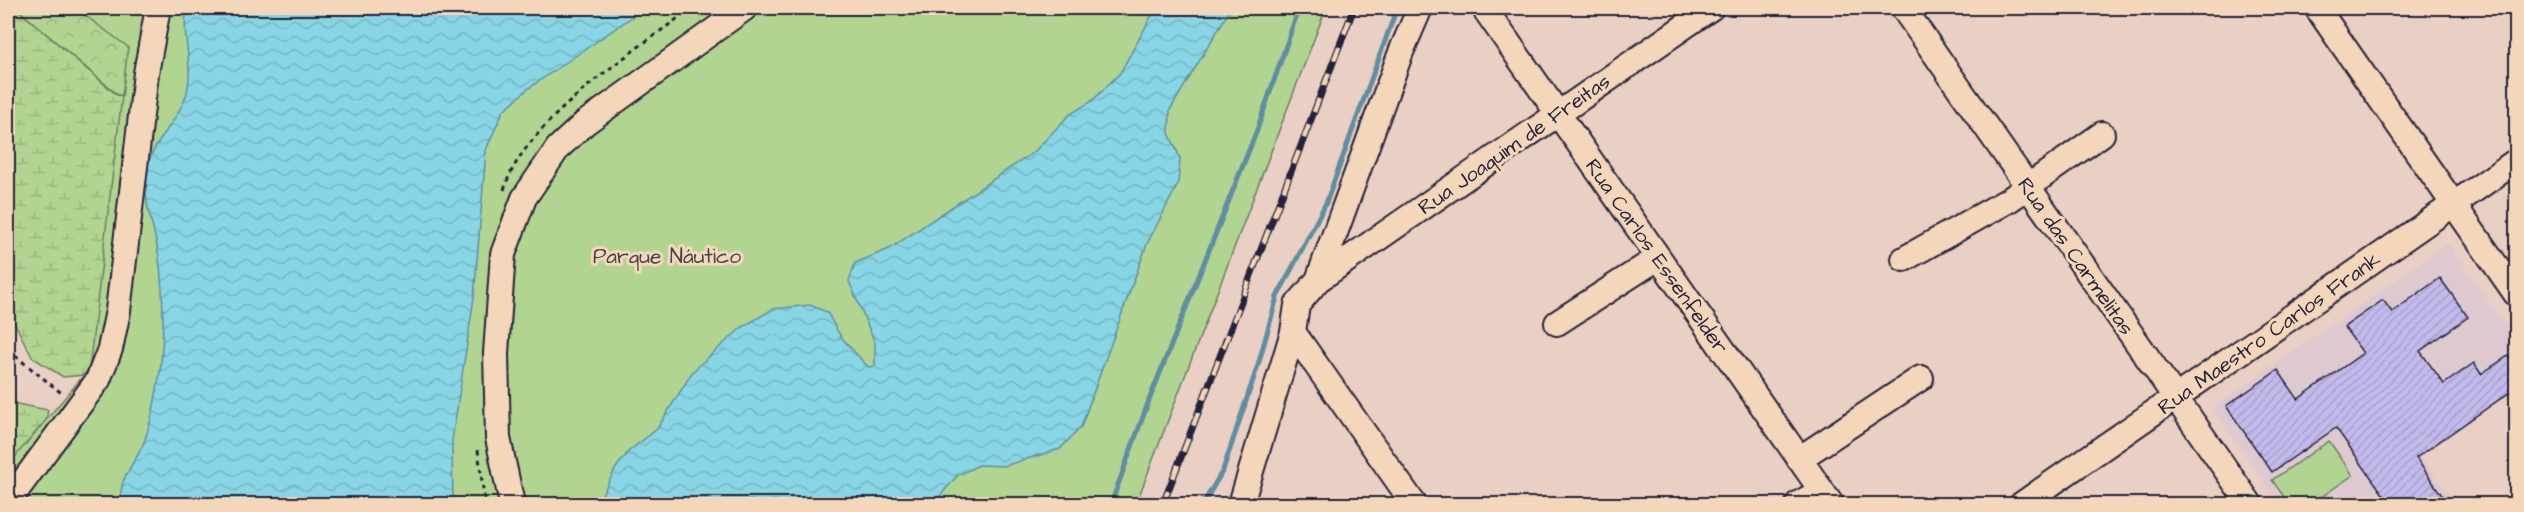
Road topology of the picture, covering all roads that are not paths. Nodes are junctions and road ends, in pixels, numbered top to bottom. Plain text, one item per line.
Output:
1 (158, 8) edge
2 (745, 8) edge
3 (1420, 8) edge
4 (1484, 8) edge
5 (1711, 8) edge
6 (1903, 8) edge
7 (2317, 8) edge
8 (1558, 113) junction
9 (2102, 134) dead end
10 (2517, 161) edge
11 (2027, 186) junction
12 (2454, 204) junction
13 (1658, 258) junction
14 (1904, 258) dead end
15 (1318, 280) junction
16 (2517, 294) edge
17 (1557, 323) dead end
18 (1293, 332) junction
19 (1921, 378) dead end
20 (2175, 398) junction
21 (1799, 459) junction
22 (1826, 498) edge
23 (8, 502) edge
24 (512, 504) edge
25 (1241, 504) edge
26 (1414, 504) edge
27 (1798, 504) edge
28 (2022, 504) edge
29 (2250, 504) edge

1 - 23 street
2 - 24 street
3 - 15 street
4 - 8 street, Rua Carlos Essenfelder
5 - 8 street, Rua Joaquim de Freitas
6 - 11 street, Rua das Carmelitas
7 - 12 street
8 - 13 street, Rua Carlos Essenfelder
8 - 15 street, Rua Joaquim de Freitas
9 - 11 street
10 - 12 street, Rua Maestro Carlos Frank
11 - 14 street
11 - 20 street, Rua das Carmelitas
12 - 16 street
12 - 20 street, Rua Maestro Carlos Frank
13 - 17 street
13 - 21 street, Rua Carlos Essenfelder
15 - 18 street
18 - 25 street
18 - 26 street
19 - 21 street
20 - 28 street, Rua Maestro Carlos Frank
20 - 29 street, Rua das Carmelitas
21 - 22 street, Rua Carlos Essenfelder
22 - 27 street

